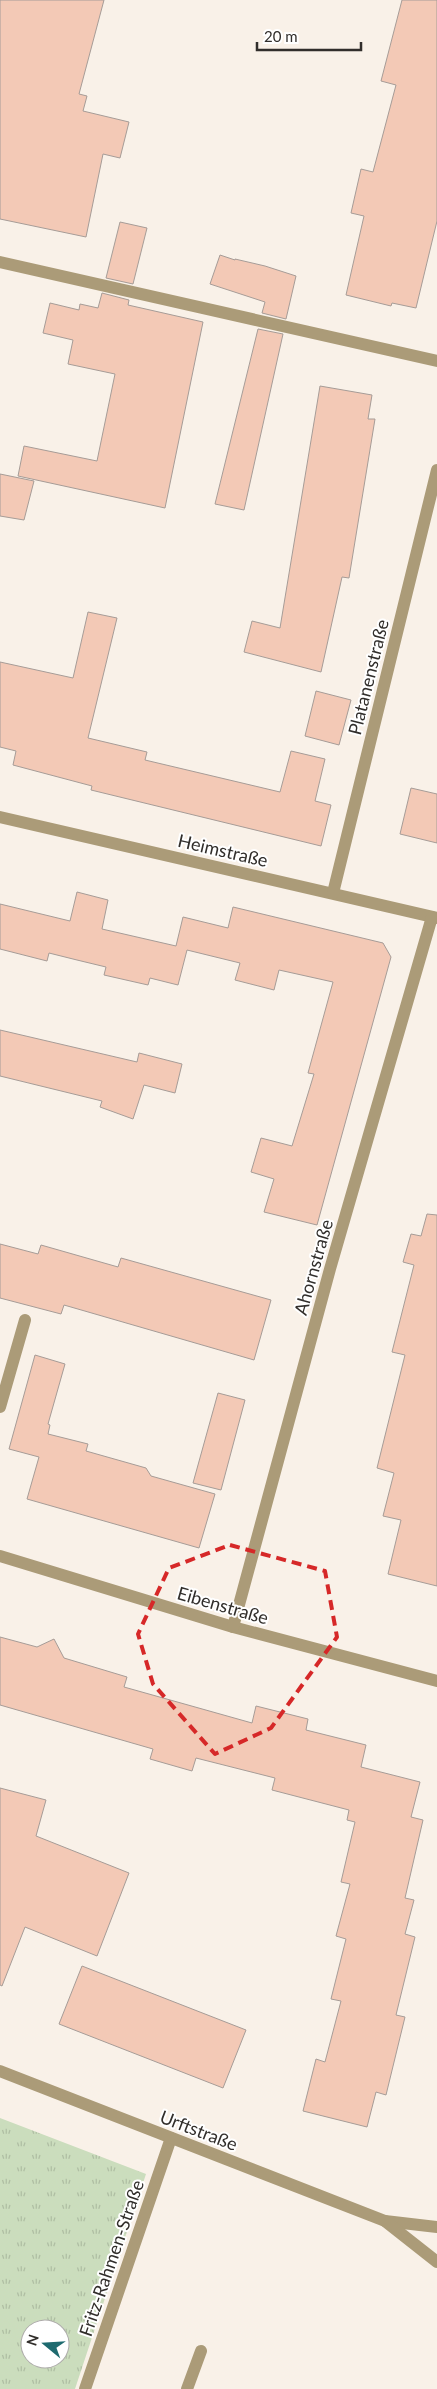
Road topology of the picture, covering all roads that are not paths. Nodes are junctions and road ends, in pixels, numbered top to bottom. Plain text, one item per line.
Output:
1 (0, 262) edge
2 (437, 361) edge
3 (437, 470) edge
4 (435, 490) edge
5 (0, 817) edge
6 (333, 893) junction
7 (435, 918) edge
8 (25, 1320) dead end
9 (0, 1408) edge
10 (0, 1556) edge
11 (233, 1627) junction
12 (437, 1681) edge
13 (0, 2071) edge
14 (172, 2138) junction
15 (385, 2221) junction
16 (437, 2227) edge
17 (437, 2262) edge
18 (202, 2351) dead end
19 (85, 2389) edge
20 (187, 2389) edge

1 - 2 street
3 - 4 street, Platanenstraße
4 - 6 street, Platanenstraße
5 - 6 street, Heimstraße
6 - 7 street, Heimstraße
7 - 11 street, Ahornstraße
8 - 9 street
10 - 11 street, Eibenstraße
11 - 12 street, Eibenstraße
13 - 14 street, Urftstraße
14 - 15 street, Urftstraße
14 - 19 street, Fritz-Rahmen-Straße
15 - 16 street, Urftstraße
15 - 17 street, Urftstraße
18 - 20 street

